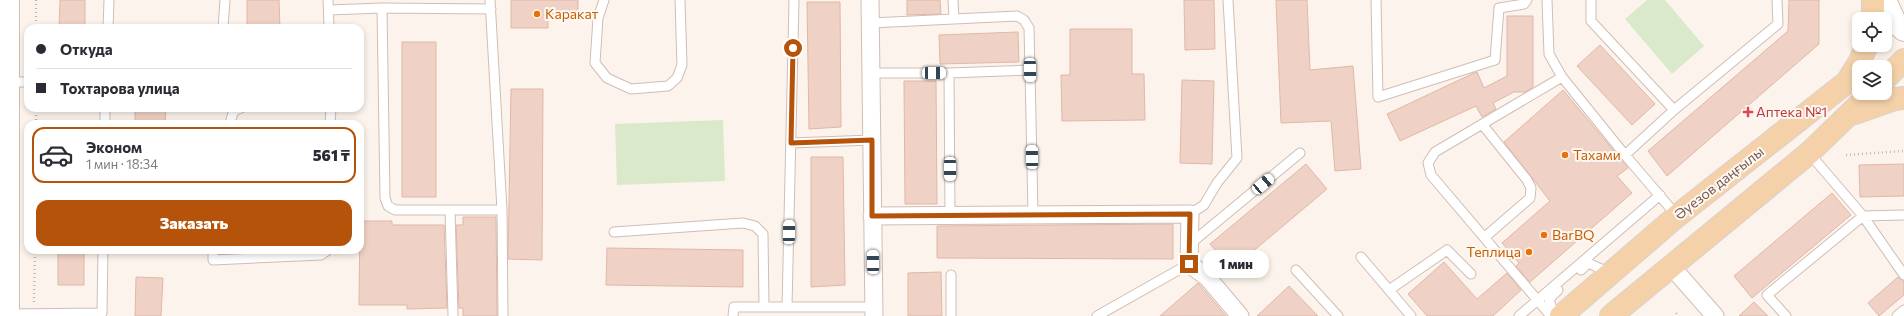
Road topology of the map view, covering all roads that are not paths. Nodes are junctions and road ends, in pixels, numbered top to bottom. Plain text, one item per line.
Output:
1 (8, 0) edge
2 (109, 0) edge
3 (225, 0) edge
4 (328, 0) edge
5 (604, 0) edge
6 (680, 0) edge
7 (794, 0) edge
8 (870, 0) edge
9 (953, 0) edge
10 (1228, 0) edge
11 (1376, 0) edge
12 (1527, 0) edge
13 (1547, 0) edge
14 (1591, 0) edge
15 (1778, 0) edge
16 (1873, 0) edge
17 (1885, 0) edge
18 (491, 4) edge
19 (382, 8) junction
20 (329, 10) junction
21 (1873, 12) edge
22 (954, 19) junction
23 (871, 22) junction
24 (108, 24) edge
25 (223, 24) edge
26 (329, 24) edge
27 (1904, 30) edge
28 (1864, 52) edge
29 (1904, 60) edge
30 (1030, 70) junction
31 (1892, 72) edge
32 (871, 73) junction
33 (949, 73) junction
34 (1562, 77) junction
35 (12, 82) edge
36 (1904, 98) edge
37 (1864, 100) edge
38 (1674, 110) junction
39 (1848, 115) junction
40 (1482, 124) junction
41 (872, 140) junction
42 (791, 143) junction
43 (1300, 153) dead end
44 (1809, 153) junction
45 (1625, 155) junction
46 (4, 172) edge
47 (1660, 195) junction
48 (4, 199) edge
49 (450, 210) junction
50 (502, 210) junction
51 (1190, 214) junction
52 (1033, 215) junction
53 (1904, 215) edge
54 (872, 216) junction
55 (950, 216) junction
56 (1677, 216) junction
57 (1863, 216) junction
58 (614, 232) dead end
59 (1485, 237) junction
60 (1190, 244) junction
61 (103, 254) edge
62 (213, 254) edge
63 (323, 254) edge
64 (1361, 257) dead end
65 (1189, 264) junction
66 (1671, 266) junction
67 (1296, 270) dead end
68 (1611, 273) junction
69 (1471, 274) dead end
70 (951, 275) dead end
71 (1904, 275) edge
72 (1389, 290) junction
73 (1538, 300) junction
74 (764, 307) junction
75 (787, 307) junction
76 (1904, 310) edge
77 (874, 311) edge
78 (8, 315) edge
79 (102, 315) edge
80 (453, 316) edge
81 (503, 316) edge
82 (733, 316) edge
83 (951, 316) edge
84 (1097, 316) edge
85 (1240, 316) edge
86 (1338, 316) edge
87 (1411, 316) edge
88 (1519, 316) edge
89 (1553, 316) edge
90 (1561, 316) edge
91 (1611, 316) edge
92 (1715, 316) edge
93 (1786, 316) edge
94 (1897, 316) edge

1 - 35 main road
2 - 24 lane
3 - 25 lane
4 - 20 lane
5 - 6 lane
7 - 42 lane
8 - 23 street
9 - 22 lane
10 - 51 lane
11 - 12 lane
13 - 34 lane
14 - 38 lane
15 - 38 lane
16 - 21 main road
17 - 27 main road
18 - 19 lane
18 - 50 lane
19 - 20 lane
19 - 49 lane
20 - 26 lane
22 - 23 lane
22 - 30 lane
23 - 32 street
28 - 56 main road, Әуезов даңғылы
29 - 31 main road
30 - 33 lane
30 - 52 lane
32 - 33 lane
32 - 41 street
33 - 55 lane
34 - 40 lane
34 - 45 lane
35 - 46 main road
36 - 39 main road
37 - 39 main road
38 - 45 lane
39 - 44 main road
40 - 59 lane
40 - 59 lane
41 - 42 lane
41 - 54 street
42 - 75 lane
43 - 60 lane
44 - 57 lane
44 - 66 main road
45 - 47 lane
46 - 48 main road
47 - 56 lane
47 - 73 lane
48 - 78 main road
49 - 50 lane
49 - 80 lane
50 - 81 lane
51 - 52 street
51 - 60 street
52 - 55 street
53 - 57 lane
54 - 55 street
54 - 77 street
56 - 68 main road, Әуезов даңғылы
57 - 71 lane
57 - 93 lane
58 - 74 lane
59 - 73 lane
60 - 65 street
61 - 79 lane
62 - 63 lane
64 - 72 lane
65 - 84 lane
65 - 85 street
66 - 91 main road
66 - 92 street
67 - 86 lane
68 - 89 lane
68 - 90 main road, Әуезов даңғылы
69 - 72 lane
70 - 83 lane
72 - 87 lane
73 - 88 lane
73 - 89 lane
74 - 75 lane
74 - 82 lane
75 - 77 lane
76 - 94 lane
78 - 79 lane

